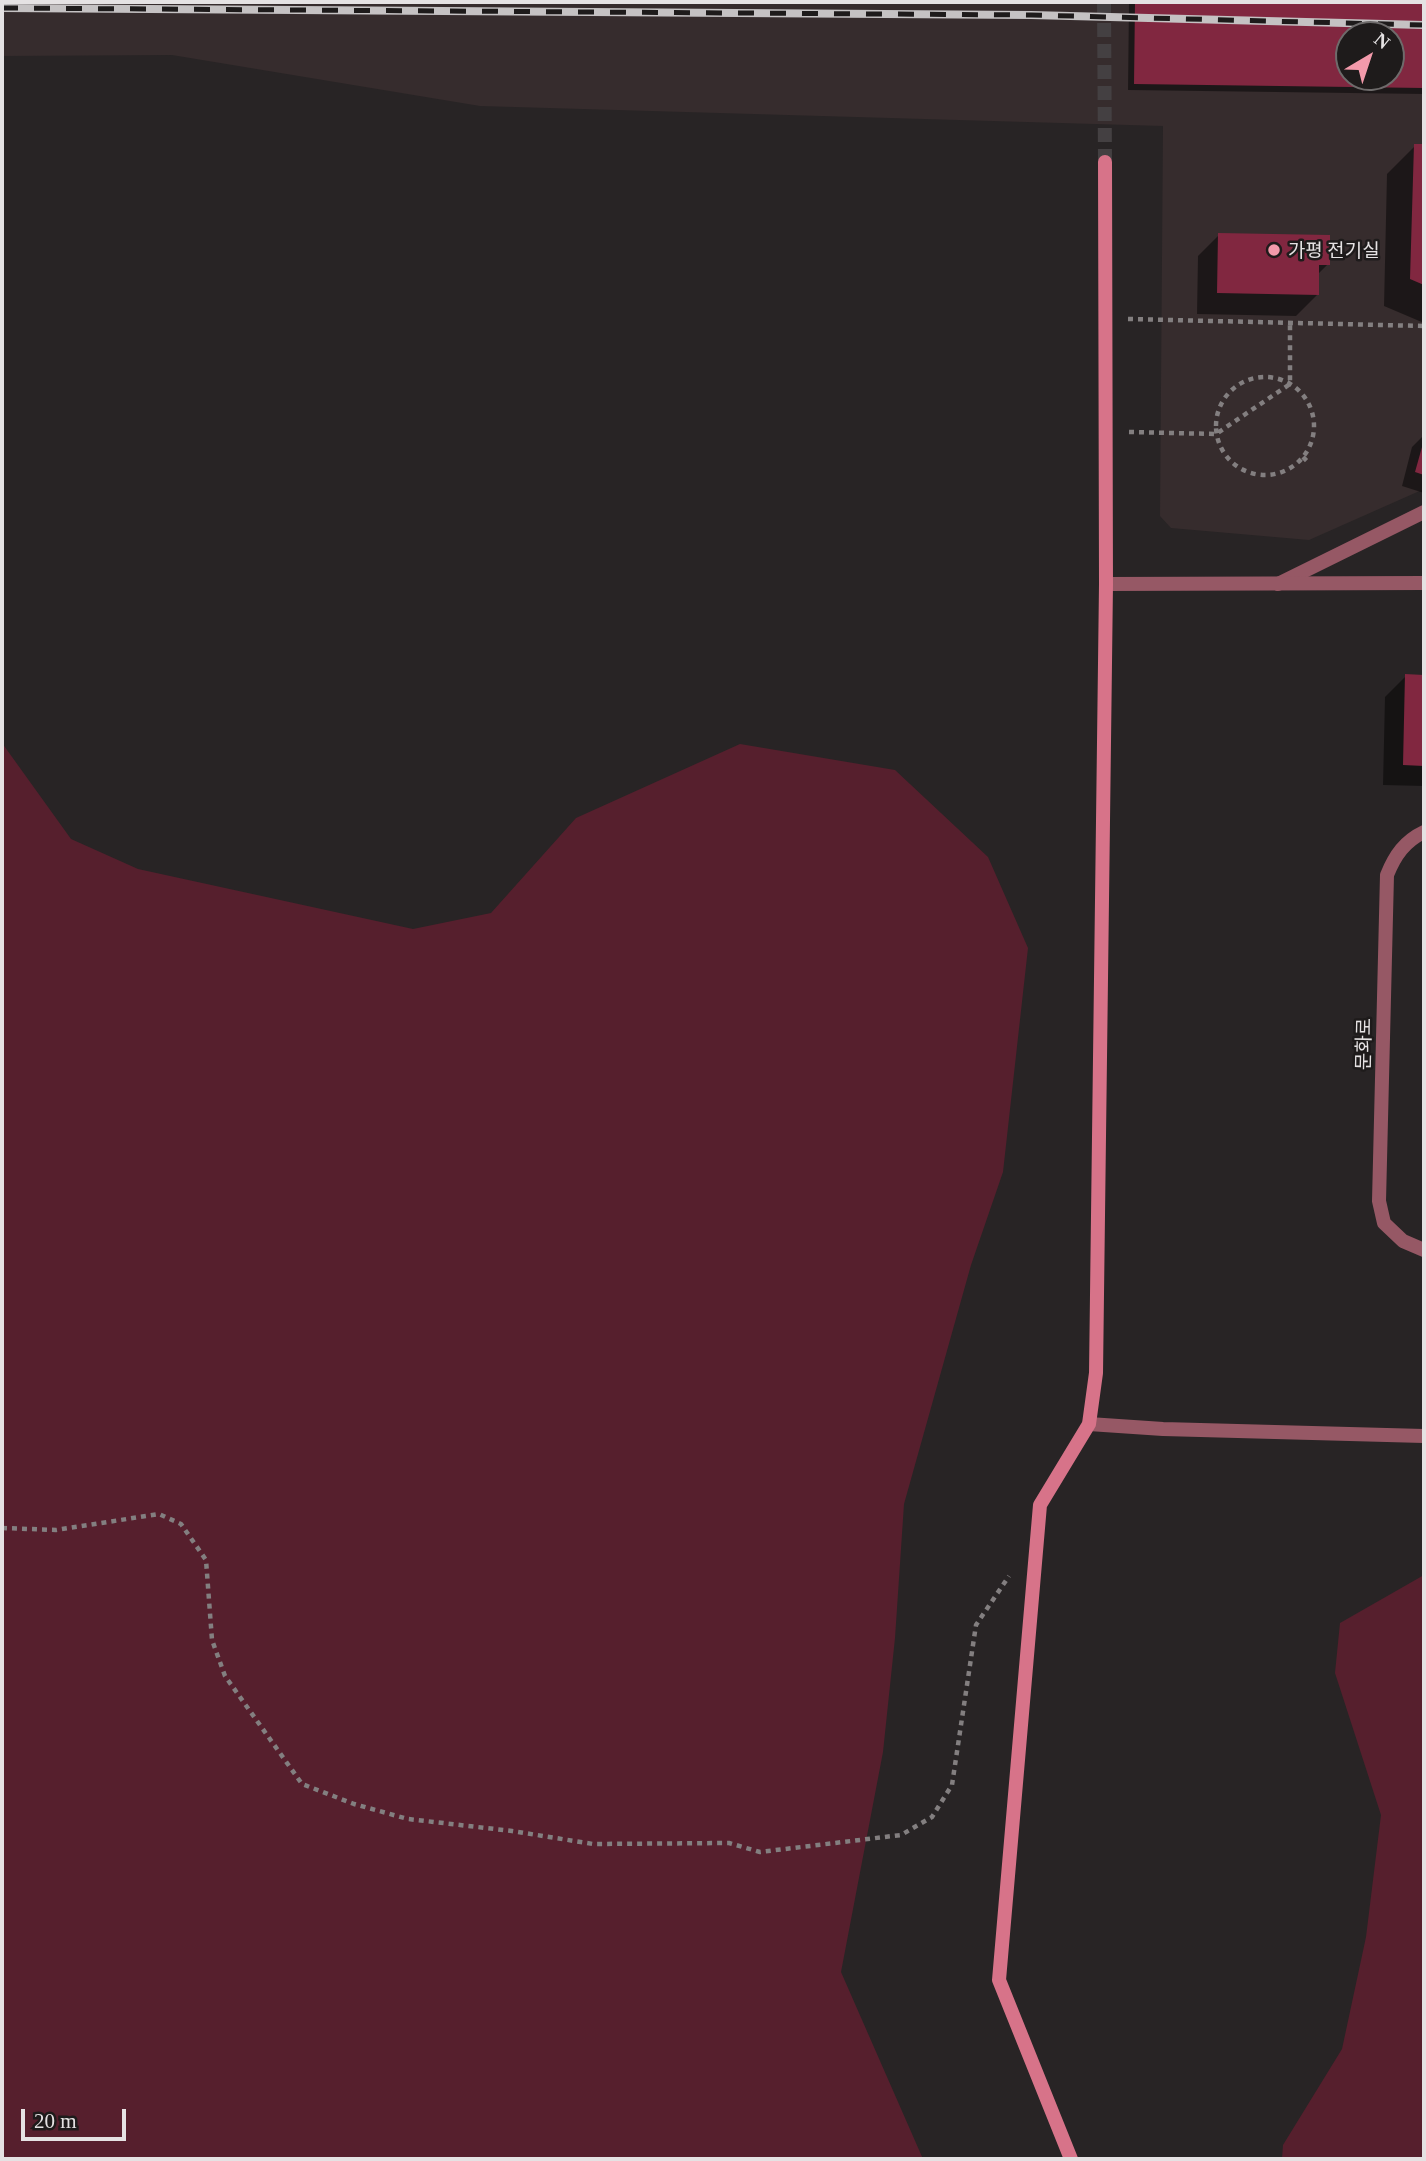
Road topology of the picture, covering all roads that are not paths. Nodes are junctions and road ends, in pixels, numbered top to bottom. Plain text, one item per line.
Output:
1 (1105, 162) tunnel mouth
2 (1424, 512) edge
3 (1424, 583) edge
4 (1106, 584) junction
5 (1276, 584) junction
6 (1424, 832) edge
7 (1424, 1250) edge
8 (1089, 1424) junction
9 (1424, 1436) edge
10 (1071, 2159) edge

1 - 4 main road
2 - 5 street
3 - 5 street
4 - 5 street
4 - 8 main road
6 - 7 street, 문화로
8 - 9 street
8 - 10 main road

